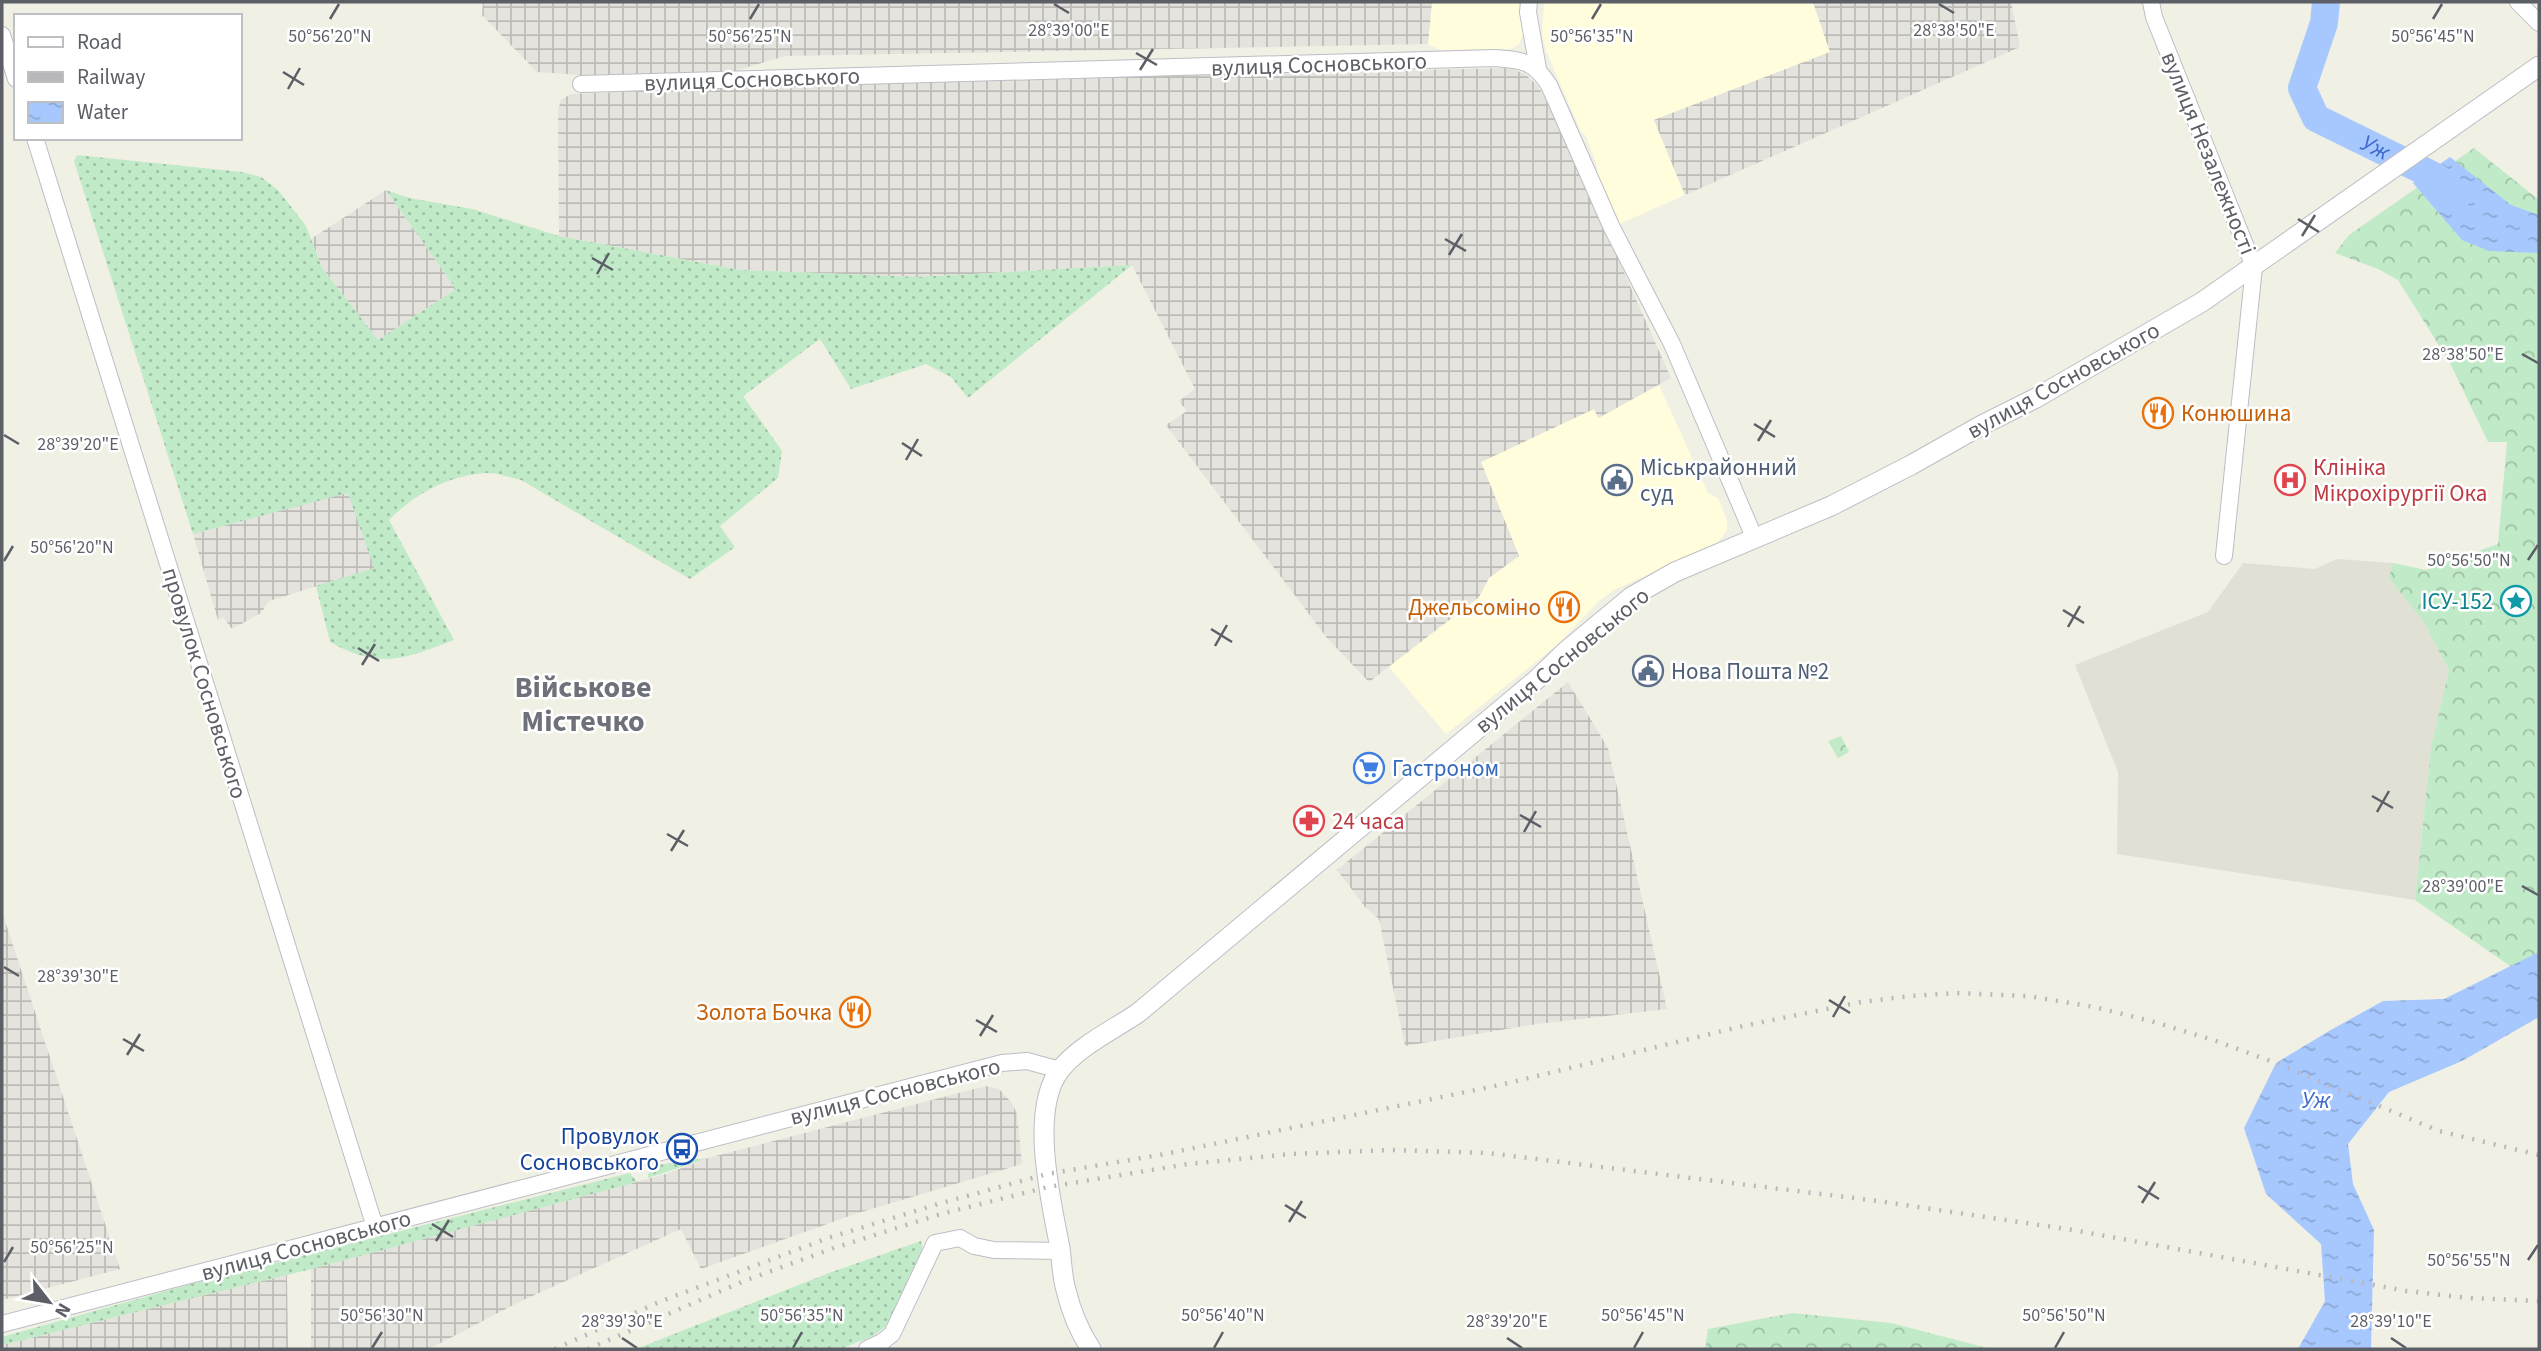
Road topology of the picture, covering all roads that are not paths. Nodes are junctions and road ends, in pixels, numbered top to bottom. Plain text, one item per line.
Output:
1 (1530, 2) edge
2 (2151, 2) edge
3 (2518, 2) edge
4 (2539, 23) edge
5 (2, 35) edge
6 (2539, 66) edge
7 (1538, 69) junction
8 (14, 73) edge
9 (581, 84) dead end
10 (36, 140) edge
11 (2254, 267) junction
12 (1754, 537) junction
13 (2224, 556) dead end
14 (1060, 1070) junction
15 (375, 1227) junction
16 (1060, 1251) junction
17 (2, 1324) edge
18 (1086, 1344) edge
19 (867, 1349) edge

1 - 7 street
2 - 11 street, вулиця Незалежності
3 - 4 street
5 - 8 street
6 - 11 street, вулиця Сосновського
7 - 9 street, вулиця Сосновського
7 - 12 street
10 - 15 street, провулок Сосновського
11 - 12 street, вулиця Сосновського
11 - 13 street, вулиця Незалежності
12 - 14 street, вулиця Сосновського
14 - 15 street, вулиця Сосновського
14 - 16 street
15 - 17 street, вулиця Сосновського
16 - 18 street
16 - 19 street

